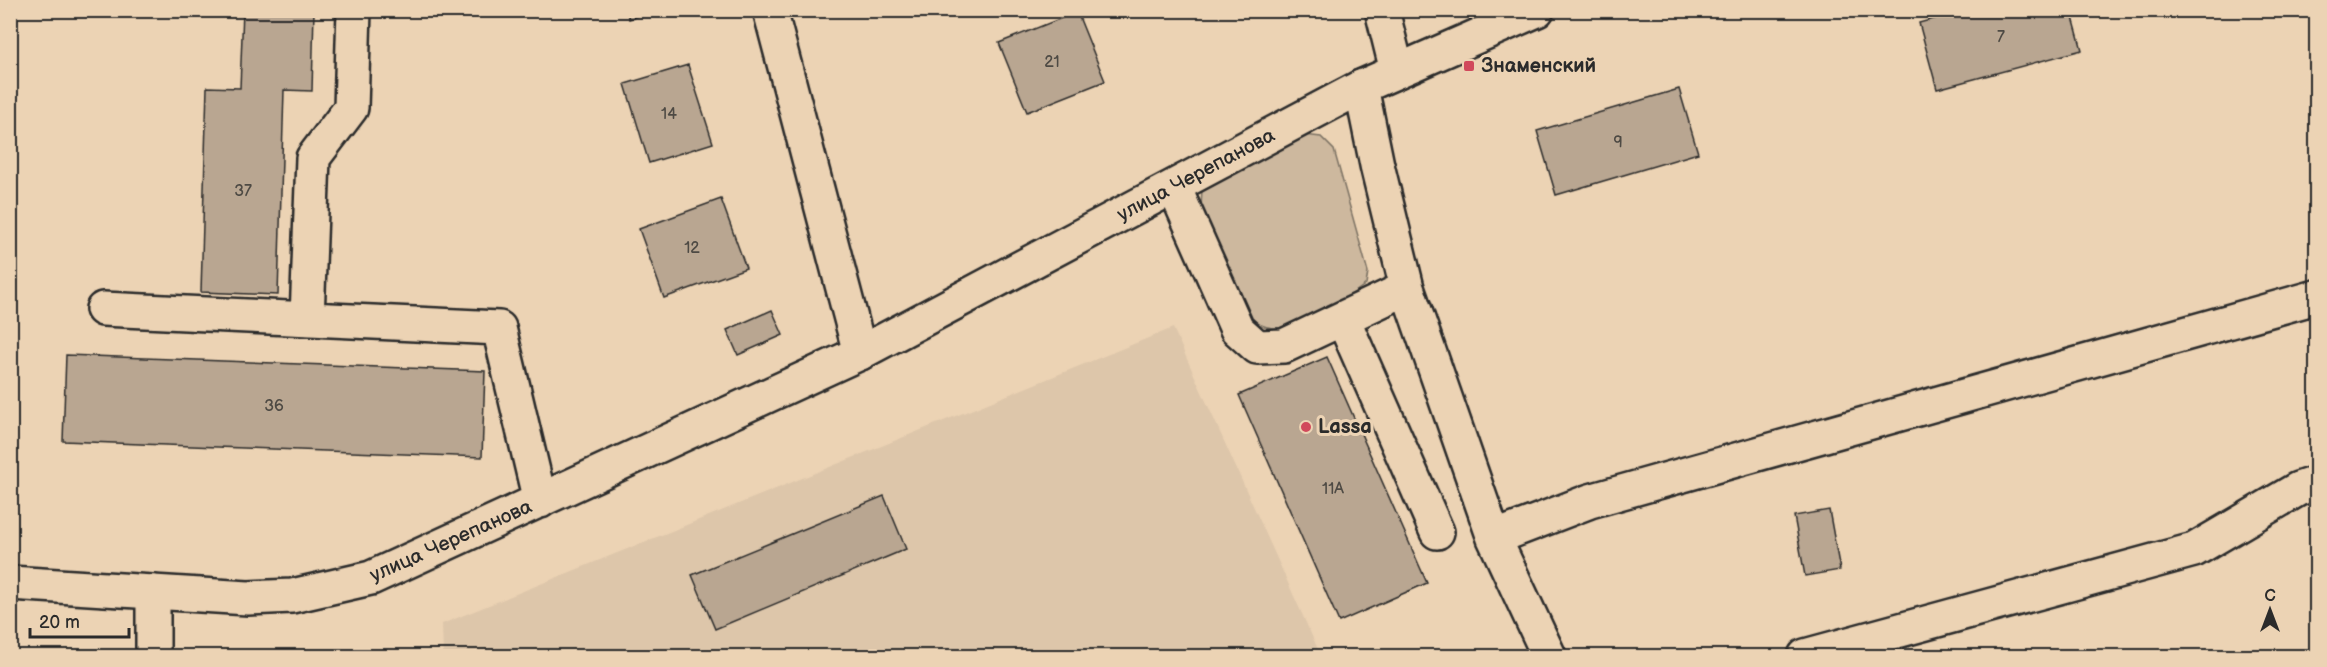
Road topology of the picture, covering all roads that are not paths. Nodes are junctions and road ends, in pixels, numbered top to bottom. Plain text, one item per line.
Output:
1 (354, 10) edge
2 (770, 10) edge
3 (1383, 10) edge
4 (1538, 10) edge
5 (1397, 71) junction
6 (1361, 87) junction
7 (1174, 187) junction
8 (1407, 288) junction
9 (2316, 297) edge
10 (103, 309) dead end
11 (308, 319) junction
12 (1343, 319) junction
13 (860, 353) junction
14 (2316, 483) edge
15 (540, 501) junction
16 (1437, 532) dead end
17 (1494, 538) junction
18 (10, 583) edge
19 (153, 592) junction
20 (1544, 655) edge
21 (153, 657) edge
22 (1805, 657) edge

1 - 11 main road
2 - 13 main road
3 - 5 main road
4 - 5 main road, улица Черепанова
5 - 6 main road, улица Черепанова
6 - 7 main road, улица Черепанова
6 - 8 main road
7 - 12 main road
7 - 13 main road, улица Черепанова
8 - 12 main road
8 - 17 main road
9 - 17 main road
10 - 11 main road
11 - 15 main road
12 - 16 main road
13 - 15 main road, улица Черепанова
14 - 22 main road
15 - 19 main road, улица Черепанова
17 - 20 main road
18 - 19 main road, улица Черепанова
19 - 21 main road

